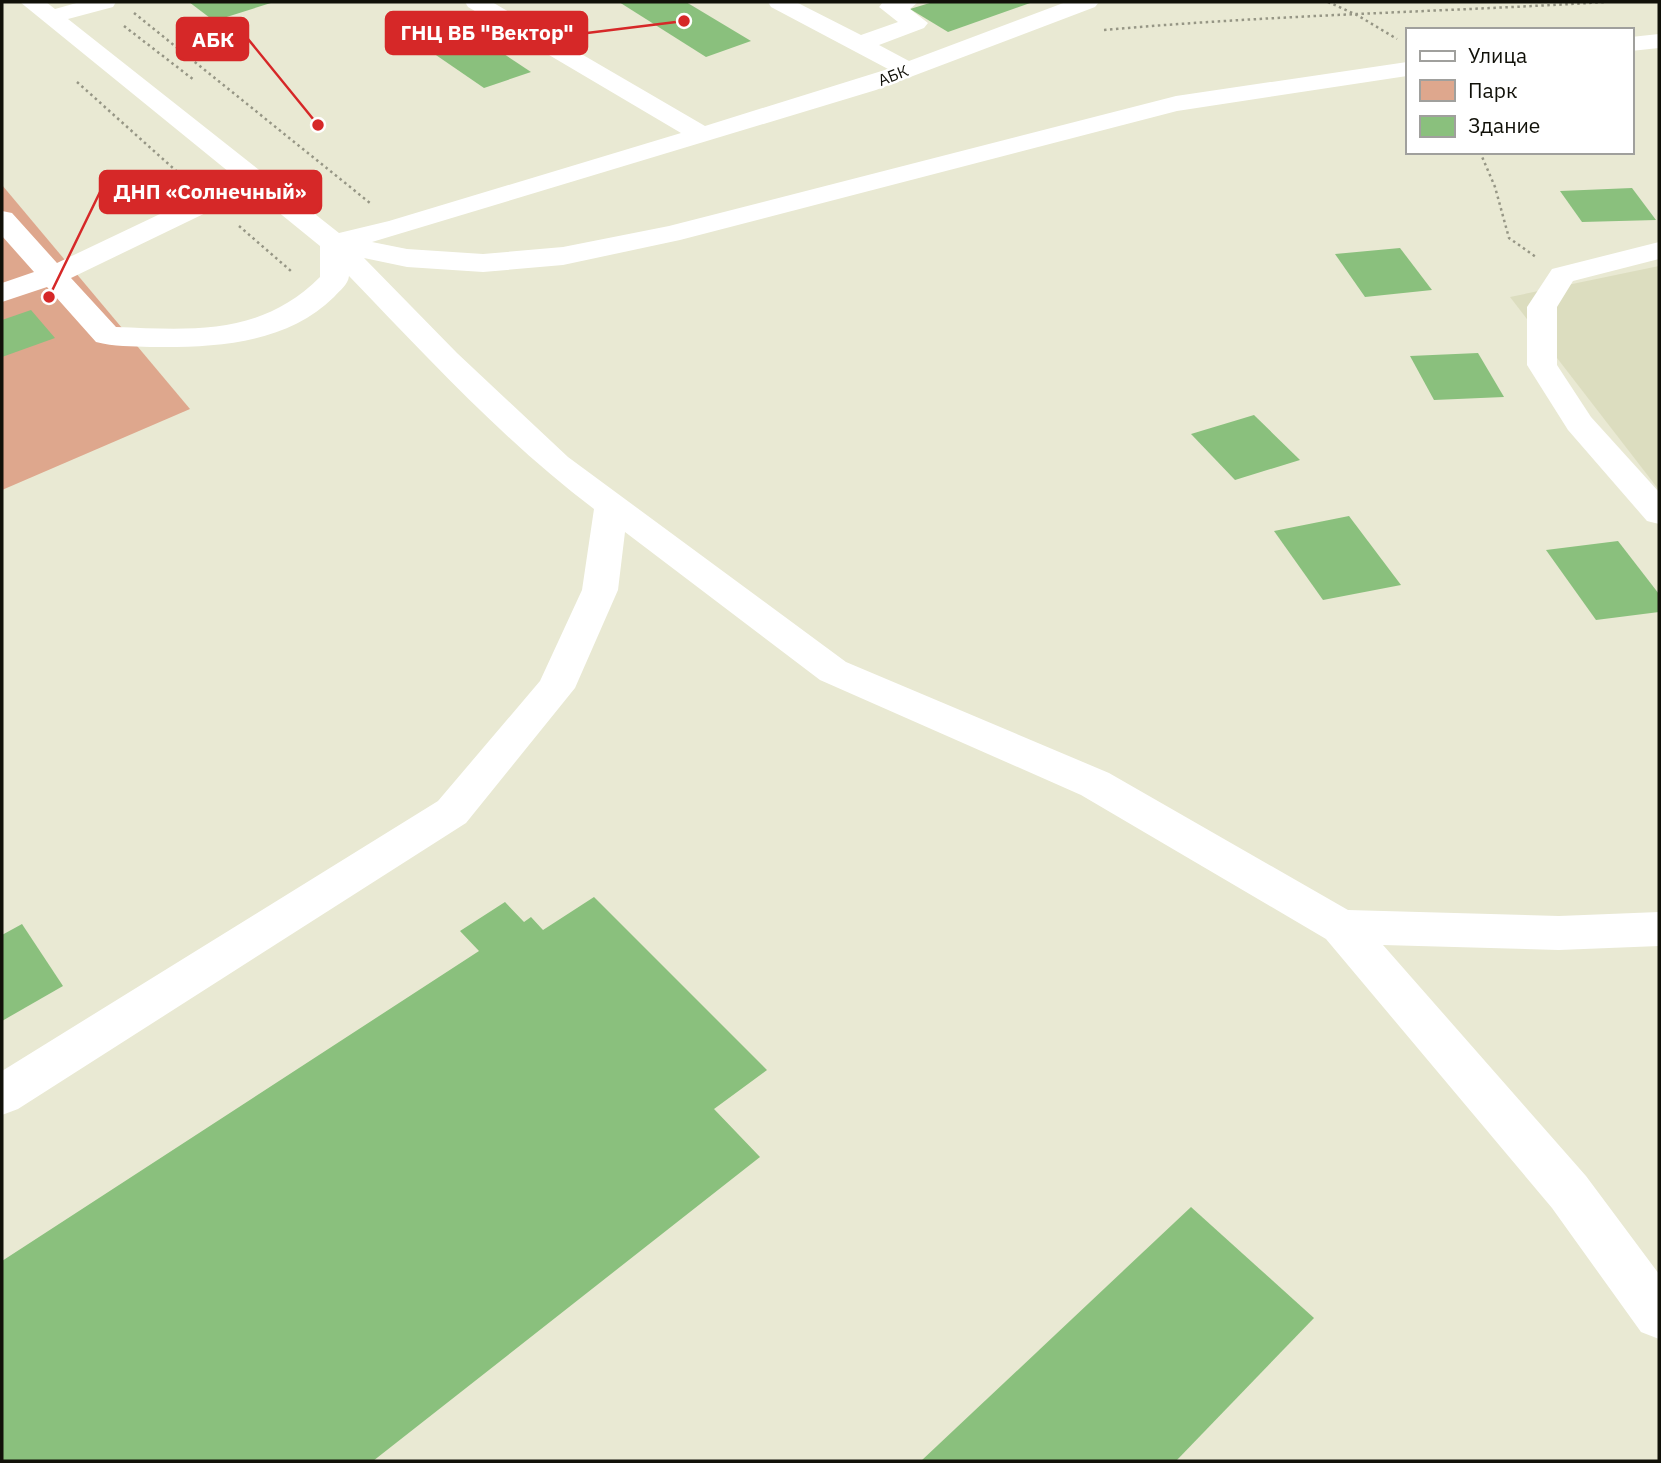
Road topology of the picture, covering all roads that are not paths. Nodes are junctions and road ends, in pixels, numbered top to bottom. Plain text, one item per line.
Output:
1 (476, 2) edge
2 (779, 2) edge
3 (907, 2) edge
4 (1087, 2) edge
5 (101, 3) edge
6 (42, 9) edge
7 (1659, 41) edge
8 (860, 44) junction
9 (1633, 44) edge
10 (1404, 56) edge
11 (907, 69) junction
12 (702, 135) junction
13 (266, 188) junction
14 (2, 219) edge
15 (334, 243) junction
16 (1659, 251) edge
17 (52, 276) junction
18 (2, 293) edge
19 (611, 506) junction
20 (1659, 513) edge
21 (1341, 926) junction
22 (1659, 929) edge
23 (2, 1095) edge
24 (1659, 1315) edge

1 - 12 street
2 - 8 street
3 - 8 street
4 - 11 street, АБК
5 - 6 street
6 - 13 street
7 - 9 street
8 - 11 street
10 - 15 street
11 - 12 street, АБК
12 - 15 street, АБК
13 - 15 street
13 - 17 street
14 - 17 street
15 - 17 street
15 - 19 street
16 - 20 street
17 - 18 street
19 - 21 street
19 - 23 street
21 - 22 street
21 - 24 street

